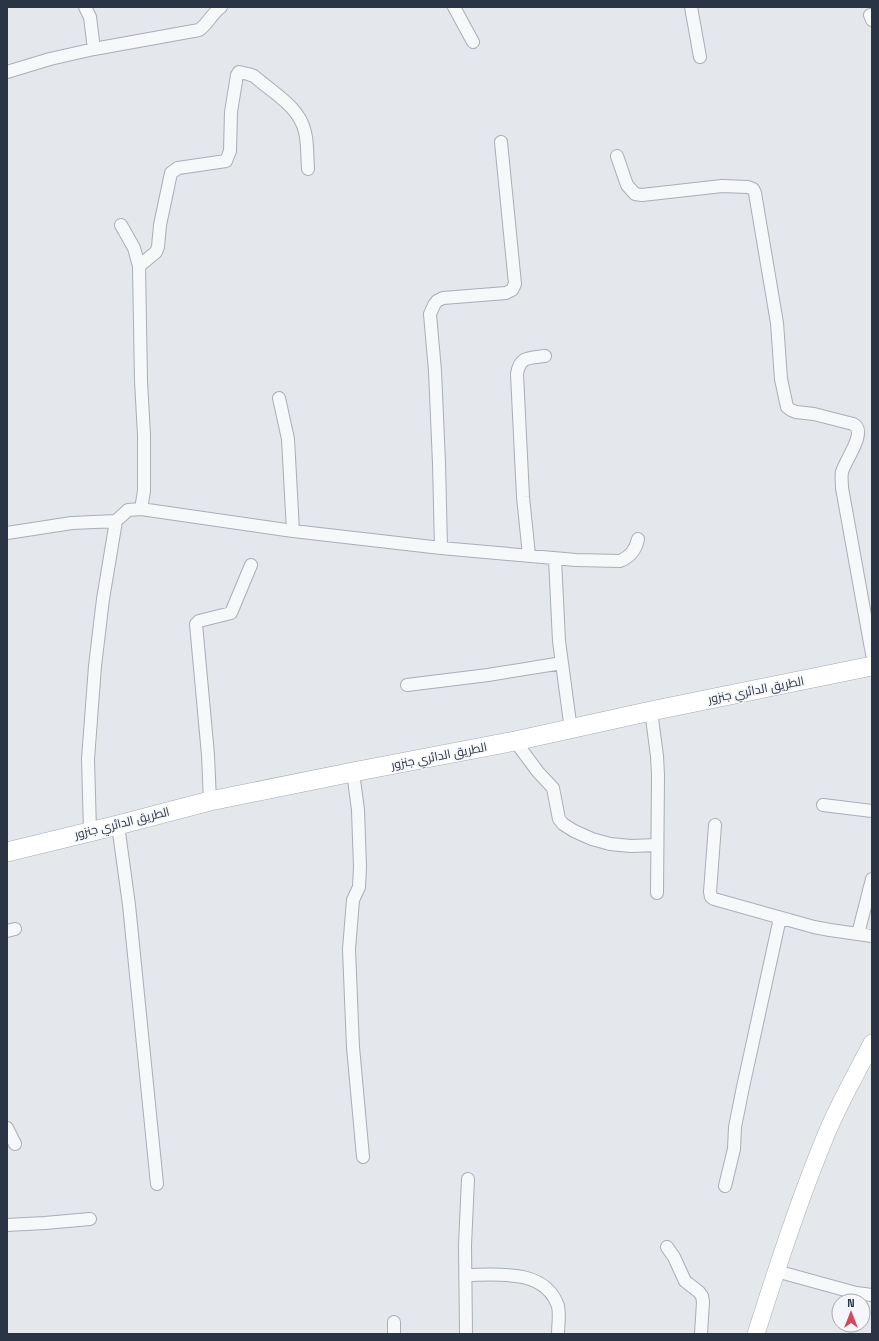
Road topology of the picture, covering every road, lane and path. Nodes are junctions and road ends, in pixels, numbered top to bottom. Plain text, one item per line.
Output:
1 (85, 7) edge
2 (222, 7) edge
3 (454, 7) edge
4 (691, 7) edge
5 (473, 42) dead end
6 (94, 49) junction
7 (700, 56) dead end
8 (7, 72) edge
9 (501, 142) dead end
10 (617, 156) dead end
11 (308, 169) dead end
12 (121, 225) dead end
13 (139, 266) junction
14 (545, 356) dead end
15 (279, 398) dead end
16 (141, 509) junction
17 (116, 521) junction
18 (293, 531) junction
19 (7, 533) edge
20 (638, 539) dead end
21 (441, 548) junction
22 (529, 555) junction
23 (555, 559) junction
24 (251, 565) dead end
25 (872, 654) edge
26 (562, 663) junction
27 (872, 666) edge
28 (406, 685) dead end
29 (651, 711) junction
30 (571, 730) junction
31 (515, 741) junction
32 (353, 772) junction
33 (210, 800) junction
34 (824, 805) dead end
35 (872, 811) edge
36 (118, 825) junction
37 (715, 825) dead end
38 (90, 831) junction
39 (657, 846) junction
40 (7, 852) edge
41 (872, 879) edge
42 (657, 893) dead end
43 (780, 918) junction
44 (858, 934) junction
45 (872, 936) edge
46 (872, 1043) edge
47 (7, 1128) edge
48 (14, 1144) dead end
49 (363, 1157) dead end
50 (468, 1179) dead end
51 (157, 1184) dead end
52 (725, 1186) dead end
53 (90, 1219) dead end
54 (7, 1225) edge
55 (668, 1247) dead end
56 (776, 1271) junction
57 (466, 1275) junction
58 (872, 1295) edge
59 (466, 1334) edge
60 (558, 1334) edge
61 (701, 1334) edge
62 (756, 1334) edge

1 - 6 street
2 - 6 street
3 - 5 street
4 - 7 street
6 - 8 street
9 - 21 street
10 - 25 street
11 - 13 street
12 - 13 street
13 - 16 street
14 - 22 street
15 - 18 street
16 - 17 street
16 - 18 street
17 - 19 street
17 - 38 street
18 - 21 street
20 - 23 street
21 - 22 street
22 - 23 street
23 - 26 street
24 - 33 street
26 - 28 street
26 - 30 street
27 - 29 main road, الطريق الدائري جنزور
29 - 30 main road, الطريق الدائري جنزور
29 - 39 street
30 - 31 main road, الطريق الدائري جنزور
31 - 32 main road, الطريق الدائري جنزور
31 - 39 street
32 - 33 main road, الطريق الدائري جنزور
32 - 49 street
33 - 36 main road, الطريق الدائري جنزور
34 - 35 street
36 - 38 main road, الطريق الدائري جنزور
36 - 51 street
37 - 43 street
38 - 40 main road, الطريق الدائري جنزور
39 - 42 street
41 - 44 street
43 - 44 street
43 - 52 street
44 - 45 street
46 - 56 street
47 - 48 street
50 - 57 street
53 - 54 street
55 - 61 street
56 - 58 street
56 - 62 street
57 - 59 street
57 - 60 street

